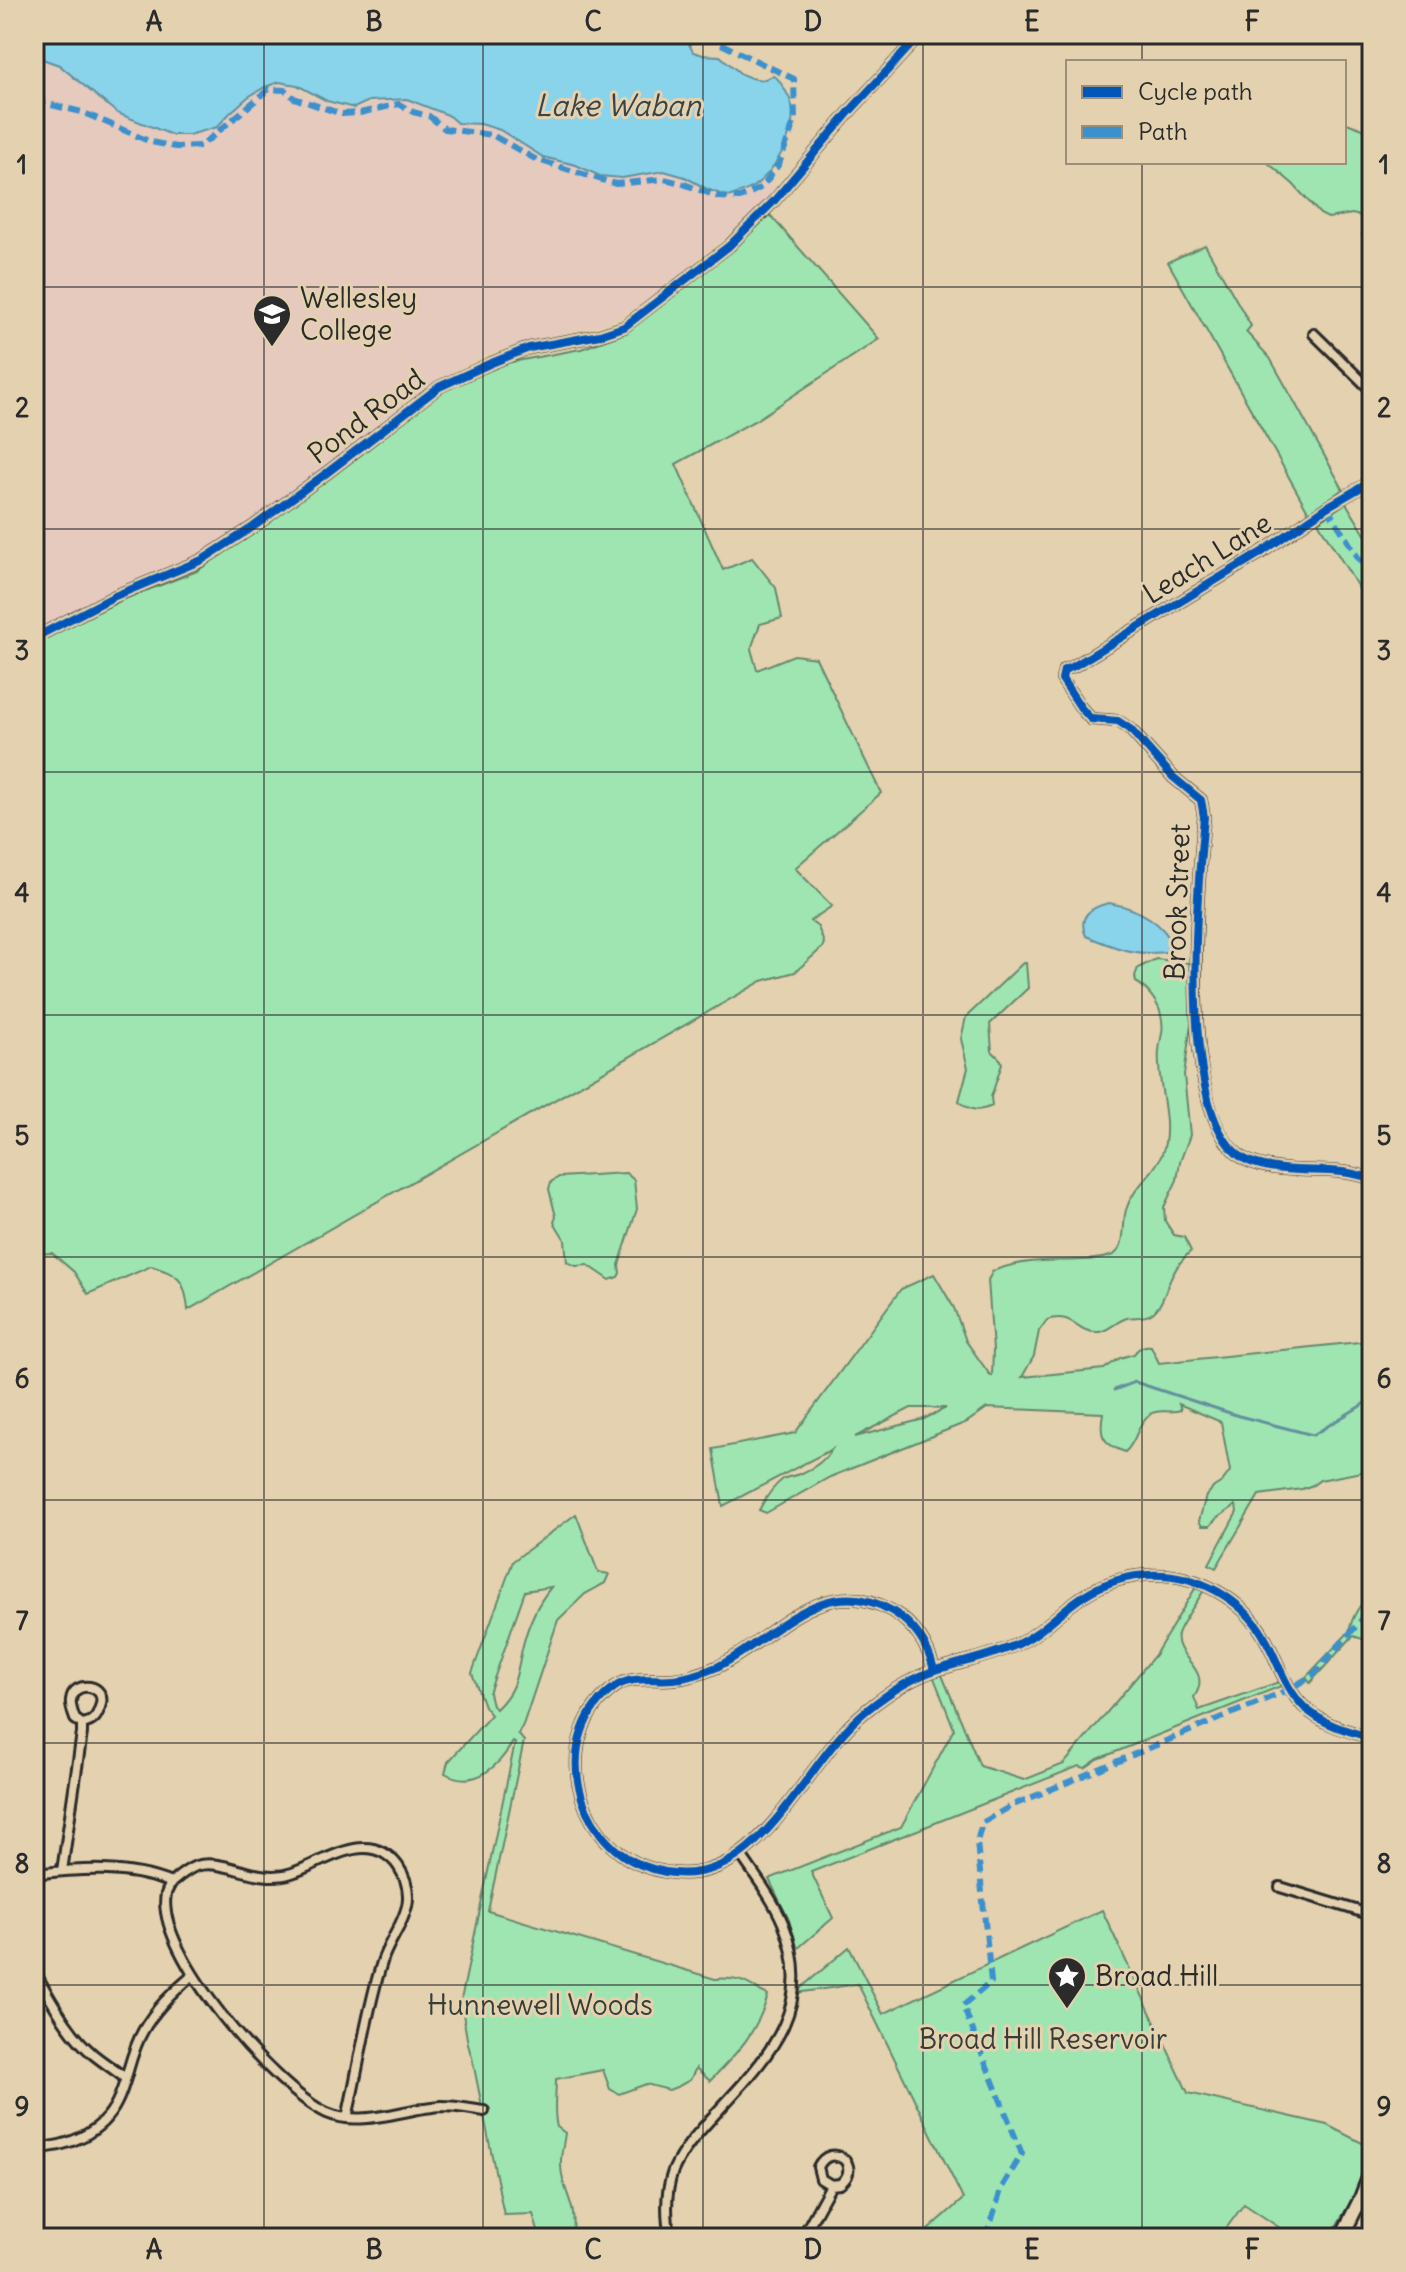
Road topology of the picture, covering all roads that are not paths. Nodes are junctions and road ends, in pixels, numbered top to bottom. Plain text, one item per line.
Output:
1 (921, 34) edge
2 (1314, 334) dead end
3 (1372, 391) edge
4 (1372, 481) edge
5 (34, 638) edge
6 (1064, 670) joint
7 (1372, 1178) edge
8 (934, 1670) junction
9 (82, 1724) junction
10 (1372, 1738) edge
11 (741, 1855) junction
12 (62, 1871) junction
13 (34, 1874) edge
14 (171, 1883) junction
15 (1280, 1887) dead end
16 (1372, 1915) edge
17 (34, 1971) edge
18 (192, 1976) junction
19 (125, 2078) junction
20 (484, 2111) dead end
21 (347, 2118) junction
22 (34, 2148) edge
23 (1372, 2170) edge
24 (831, 2185) dead end
25 (670, 2238) edge
26 (802, 2238) edge
27 (1341, 2238) edge

1 - 5 street, Pond Road
2 - 3 street
4 - 6 street, Leach Lane
6 - 7 street, Brook Street
8 - 10 street
8 - 11 street
8 - 11 street
9 - 9 street
9 - 12 street
11 - 25 street
12 - 13 street
12 - 14 street
14 - 18 street
14 - 21 street
15 - 16 street
17 - 19 street
18 - 19 street
18 - 21 street
19 - 22 street
20 - 21 street
23 - 27 street
24 - 26 street

